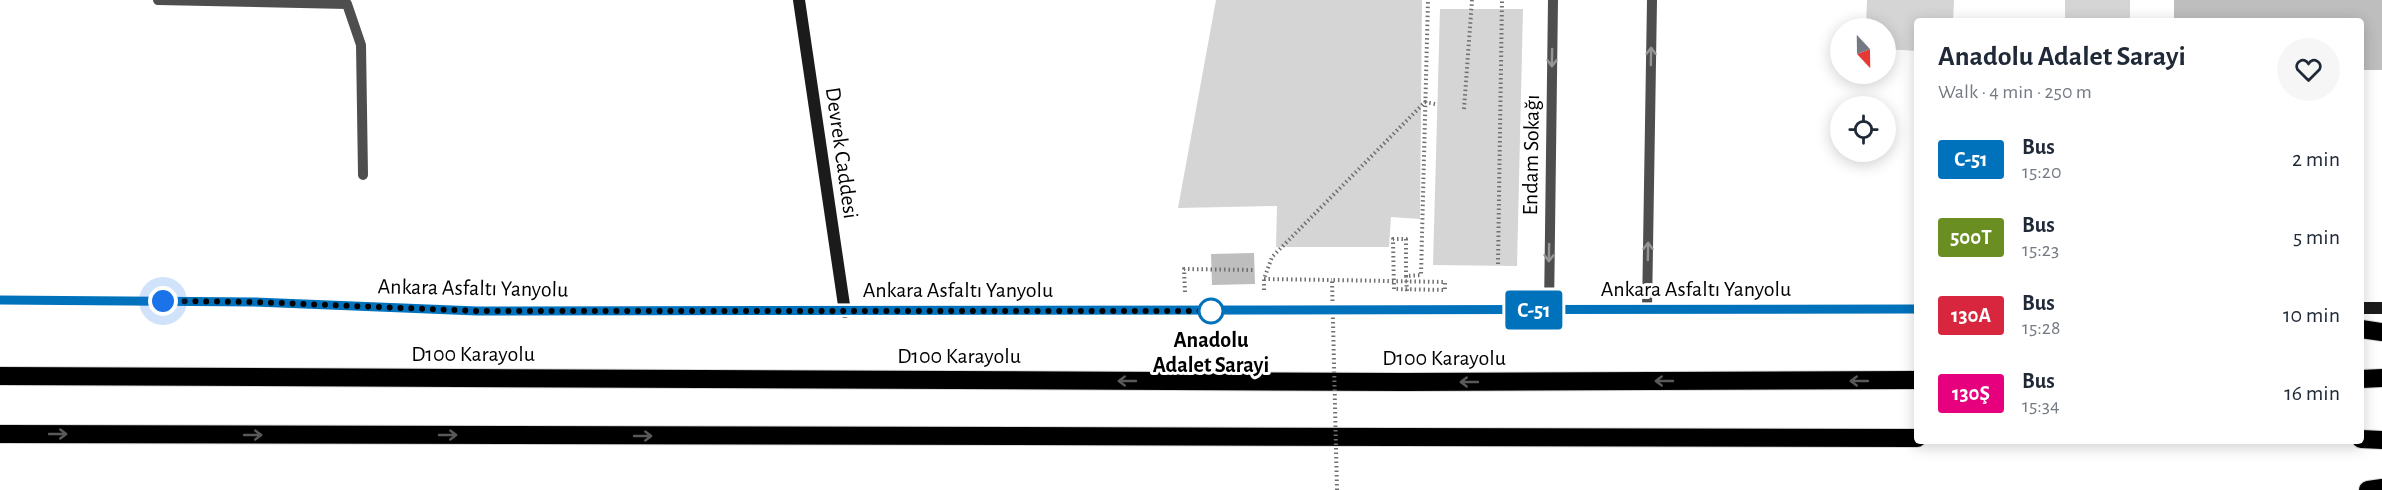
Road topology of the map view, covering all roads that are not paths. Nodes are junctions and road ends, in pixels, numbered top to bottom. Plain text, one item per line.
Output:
1 (158, 0) edge
2 (799, 0) edge
3 (1552, 0) edge
4 (1652, 0) edge
5 (363, 175) dead end
6 (0, 300) edge
7 (2364, 308) edge
8 (2382, 308) edge
9 (1914, 309) edge
10 (1549, 310) junction
11 (1647, 310) junction
12 (844, 312) junction
13 (2364, 329) edge
14 (2382, 332) edge
15 (0, 376) edge
16 (2382, 378) edge
17 (2364, 379) edge
18 (1914, 380) edge
19 (0, 434) edge
20 (1914, 438) edge
21 (2364, 440) edge
22 (2382, 440) edge
23 (2382, 488) edge
24 (2368, 490) edge

1 - 5 lane
2 - 12 main road, Devrek Caddesi
3 -> 10 lane, Endam Sokağı
11 -> 4 lane
6 - 12 main road, Ankara Asfaltı Yanyolu
7 - 8 main road
9 - 11 main road, Ankara Asfaltı Yanyolu
10 - 11 main road, Ankara Asfaltı Yanyolu
10 - 12 main road, Ankara Asfaltı Yanyolu
13 - 14 highway
18 -> 15 highway, D100 Karayolu
16 - 17 highway
19 -> 20 highway
21 - 22 highway
23 - 24 highway

